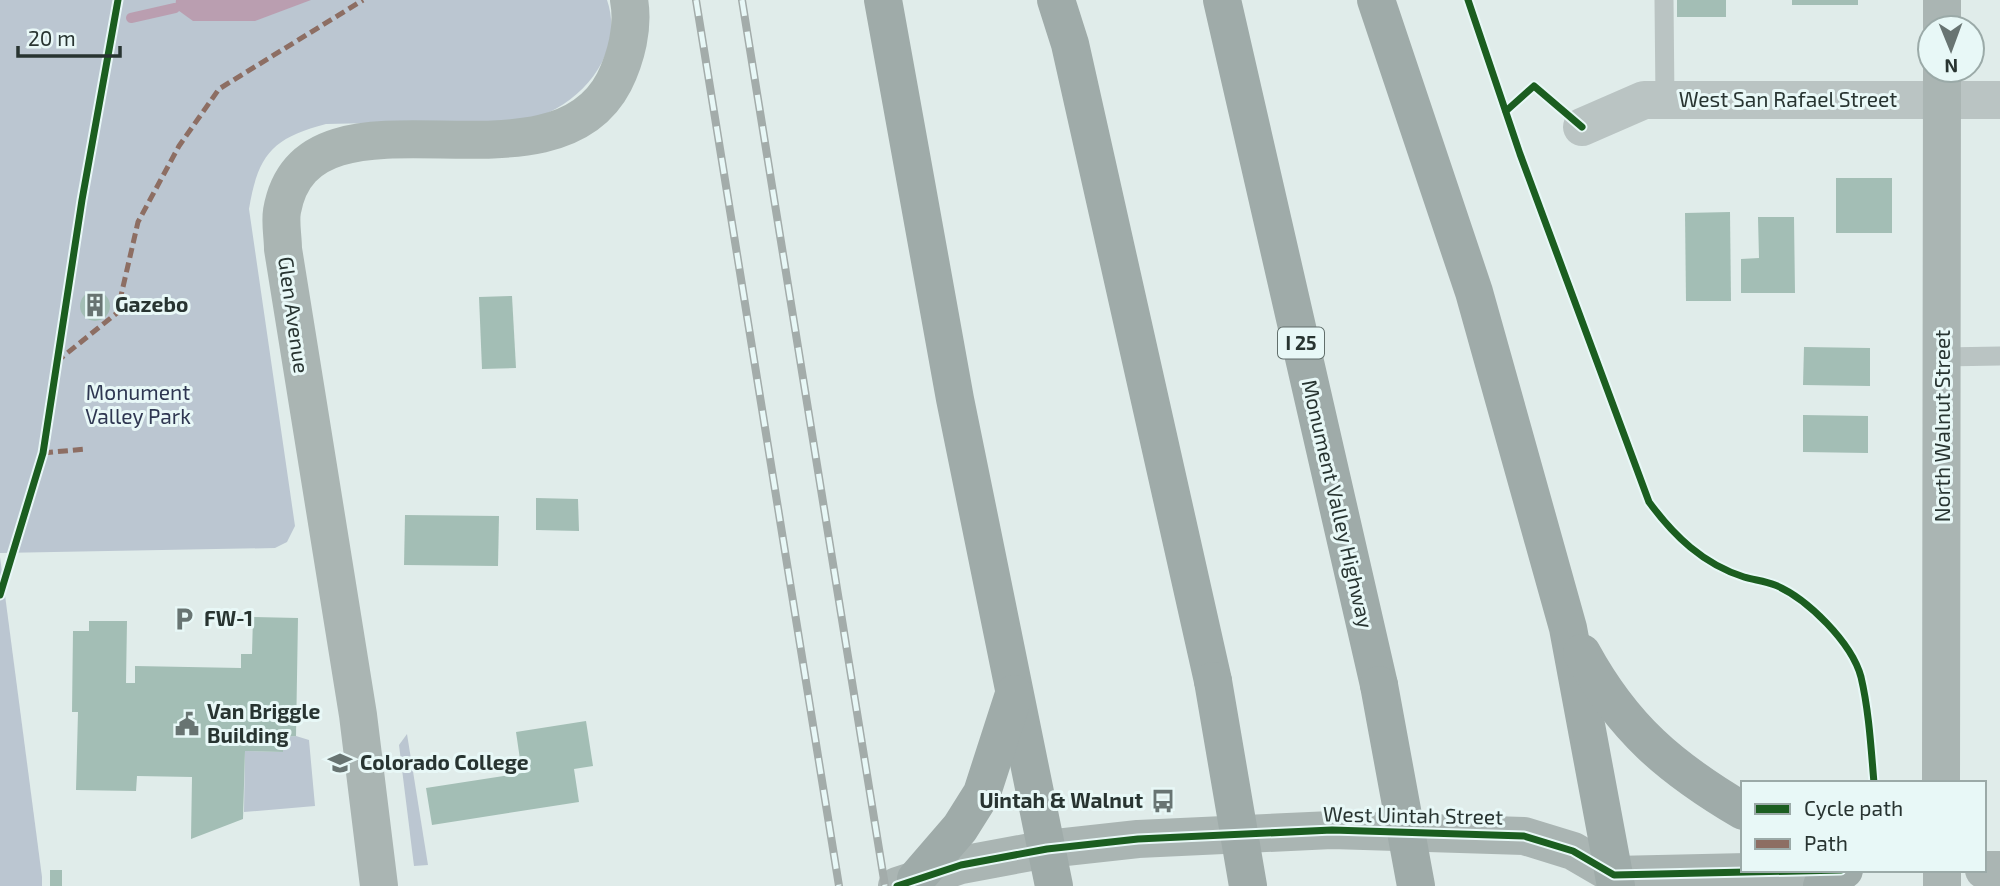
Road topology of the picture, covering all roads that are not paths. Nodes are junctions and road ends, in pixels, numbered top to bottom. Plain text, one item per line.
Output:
1 (629, 0) edge
2 (883, 0) edge
3 (1056, 0) edge
4 (1222, 0) edge
5 (1376, 0) edge
6 (1664, 0) edge
7 (1942, 85) edge
8 (1665, 100) junction
9 (2000, 100) edge
10 (1582, 127) dead end
11 (2000, 356) edge
12 (1943, 357) junction
13 (1568, 628) junction
14 (1014, 692) junction
15 (1941, 781) edge
16 (1741, 810) edge
17 (1047, 849) junction
18 (1803, 872) edge
19 (1840, 872) edge
20 (1609, 882) edge
21 (906, 883) edge
22 (379, 886) edge
23 (1054, 886) edge
24 (1248, 886) edge
25 (1416, 886) edge
26 (1822, 886) edge

1 - 22 main road, Glen Avenue
2 - 14 highway
3 - 24 highway, bridge
4 - 25 highway, Monument Valley Highway / I 25, bridge
5 - 13 highway
6 - 8 lane
7 - 8 street, West San Rafael Street
7 - 9 street, West San Rafael Street
7 - 12 main road, North Walnut Street
8 - 10 street, West San Rafael Street
11 - 12 lane
12 - 15 main road, North Walnut Street
13 - 16 highway
13 - 20 highway
14 - 17 highway
14 - 21 highway
17 - 20 main road, West Uintah Street
17 - 21 main road, West Uintah Street
17 - 23 highway
18 - 20 main road
19 - 26 highway

